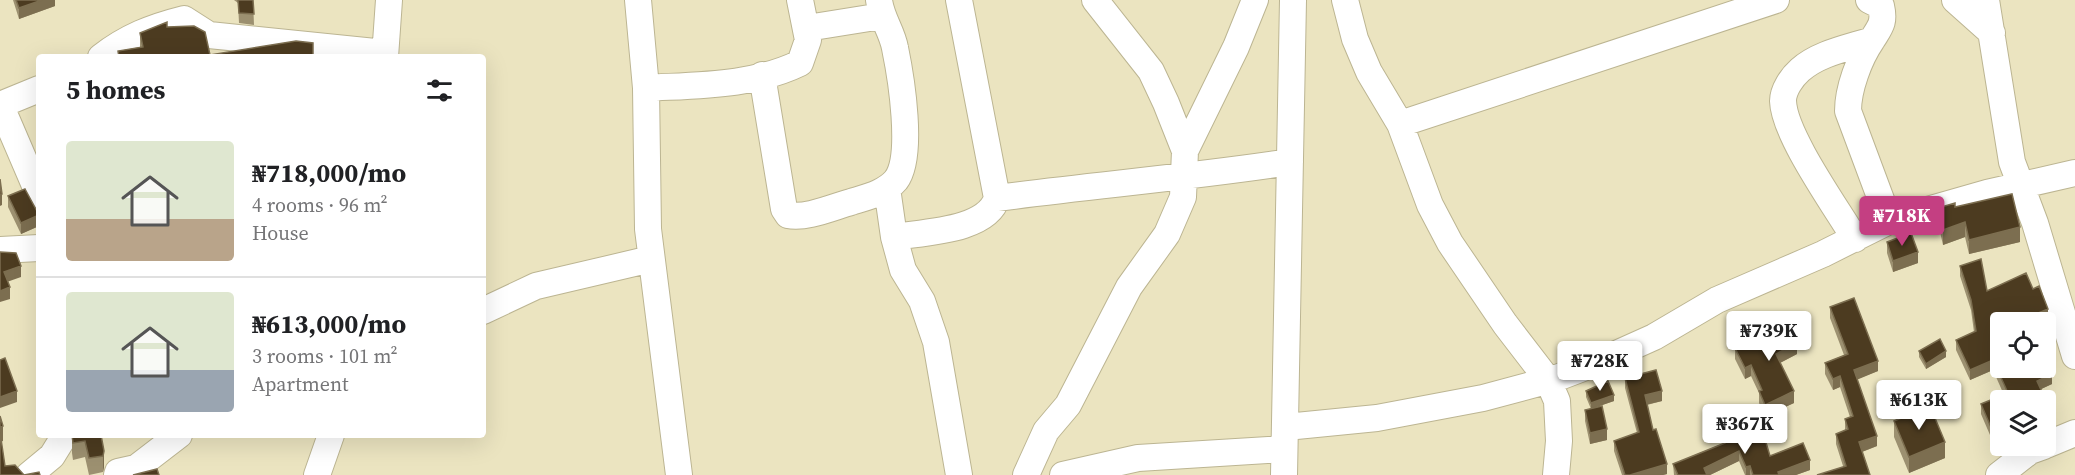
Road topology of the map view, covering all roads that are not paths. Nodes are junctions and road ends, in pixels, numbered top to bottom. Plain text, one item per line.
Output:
1 (389, 0) edge
2 (638, 0) edge
3 (800, 0) edge
4 (959, 0) edge
5 (1095, 0) edge
6 (1255, 0) edge
7 (1293, 0) edge
8 (1345, 0) edge
9 (1776, 0) edge
10 (1869, 0) edge
11 (1955, 0) edge
12 (1986, 0) edge
13 (880, 8) edge
14 (807, 28) junction
15 (1992, 33) junction
16 (1872, 40) junction
17 (105, 54) edge
18 (376, 54) edge
19 (385, 54) edge
20 (762, 75) junction
21 (646, 88) junction
22 (36, 90) edge
23 (0, 105) edge
24 (1400, 124) junction
25 (1185, 151) junction
26 (1290, 162) junction
27 (2075, 173) edge
28 (1185, 178) junction
29 (2019, 186) junction
30 (36, 188) edge
31 (887, 188) junction
32 (997, 198) junction
33 (1889, 221) junction
34 (894, 237) junction
35 (1855, 238) junction
36 (36, 248) edge
37 (0, 250) edge
38 (651, 259) junction
39 (486, 310) edge
40 (2075, 356) edge
41 (1548, 380) junction
42 (2075, 433) edge
43 (63, 438) edge
44 (175, 438) edge
45 (330, 438) edge
46 (1285, 438) junction
47 (2056, 441) edge
48 (2024, 456) edge
49 (29, 475) edge
50 (117, 475) edge
51 (317, 475) edge
52 (678, 475) edge
53 (959, 475) edge
54 (1026, 475) edge
55 (1063, 475) edge
56 (1284, 475) edge
57 (1556, 475) edge
58 (1999, 475) edge

1 - 19 street
2 - 21 street
3 - 14 street
4 - 32 street
5 - 25 street
6 - 25 street
7 - 26 street
8 - 24 street
9 - 24 street
10 - 16 street
11 - 15 street
12 - 15 street
13 - 14 street
13 - 31 street
14 - 20 street
15 - 29 street
16 - 33 street
16 - 35 street
17 - 18 street
20 - 21 street
20 - 31 street
21 - 38 street
22 - 23 street
23 - 30 street
24 - 41 street
25 - 28 street
26 - 28 street
26 - 46 street
27 - 29 street
28 - 32 street
28 - 54 street
29 - 33 street
29 - 40 street
31 - 34 street
32 - 34 street
33 - 35 street
34 - 53 street
35 - 41 street
36 - 37 street
38 - 39 street
38 - 52 street
41 - 46 street
41 - 57 street
42 - 47 street
43 - 49 street
44 - 50 street
45 - 51 street
46 - 55 street
46 - 56 street
48 - 58 street

